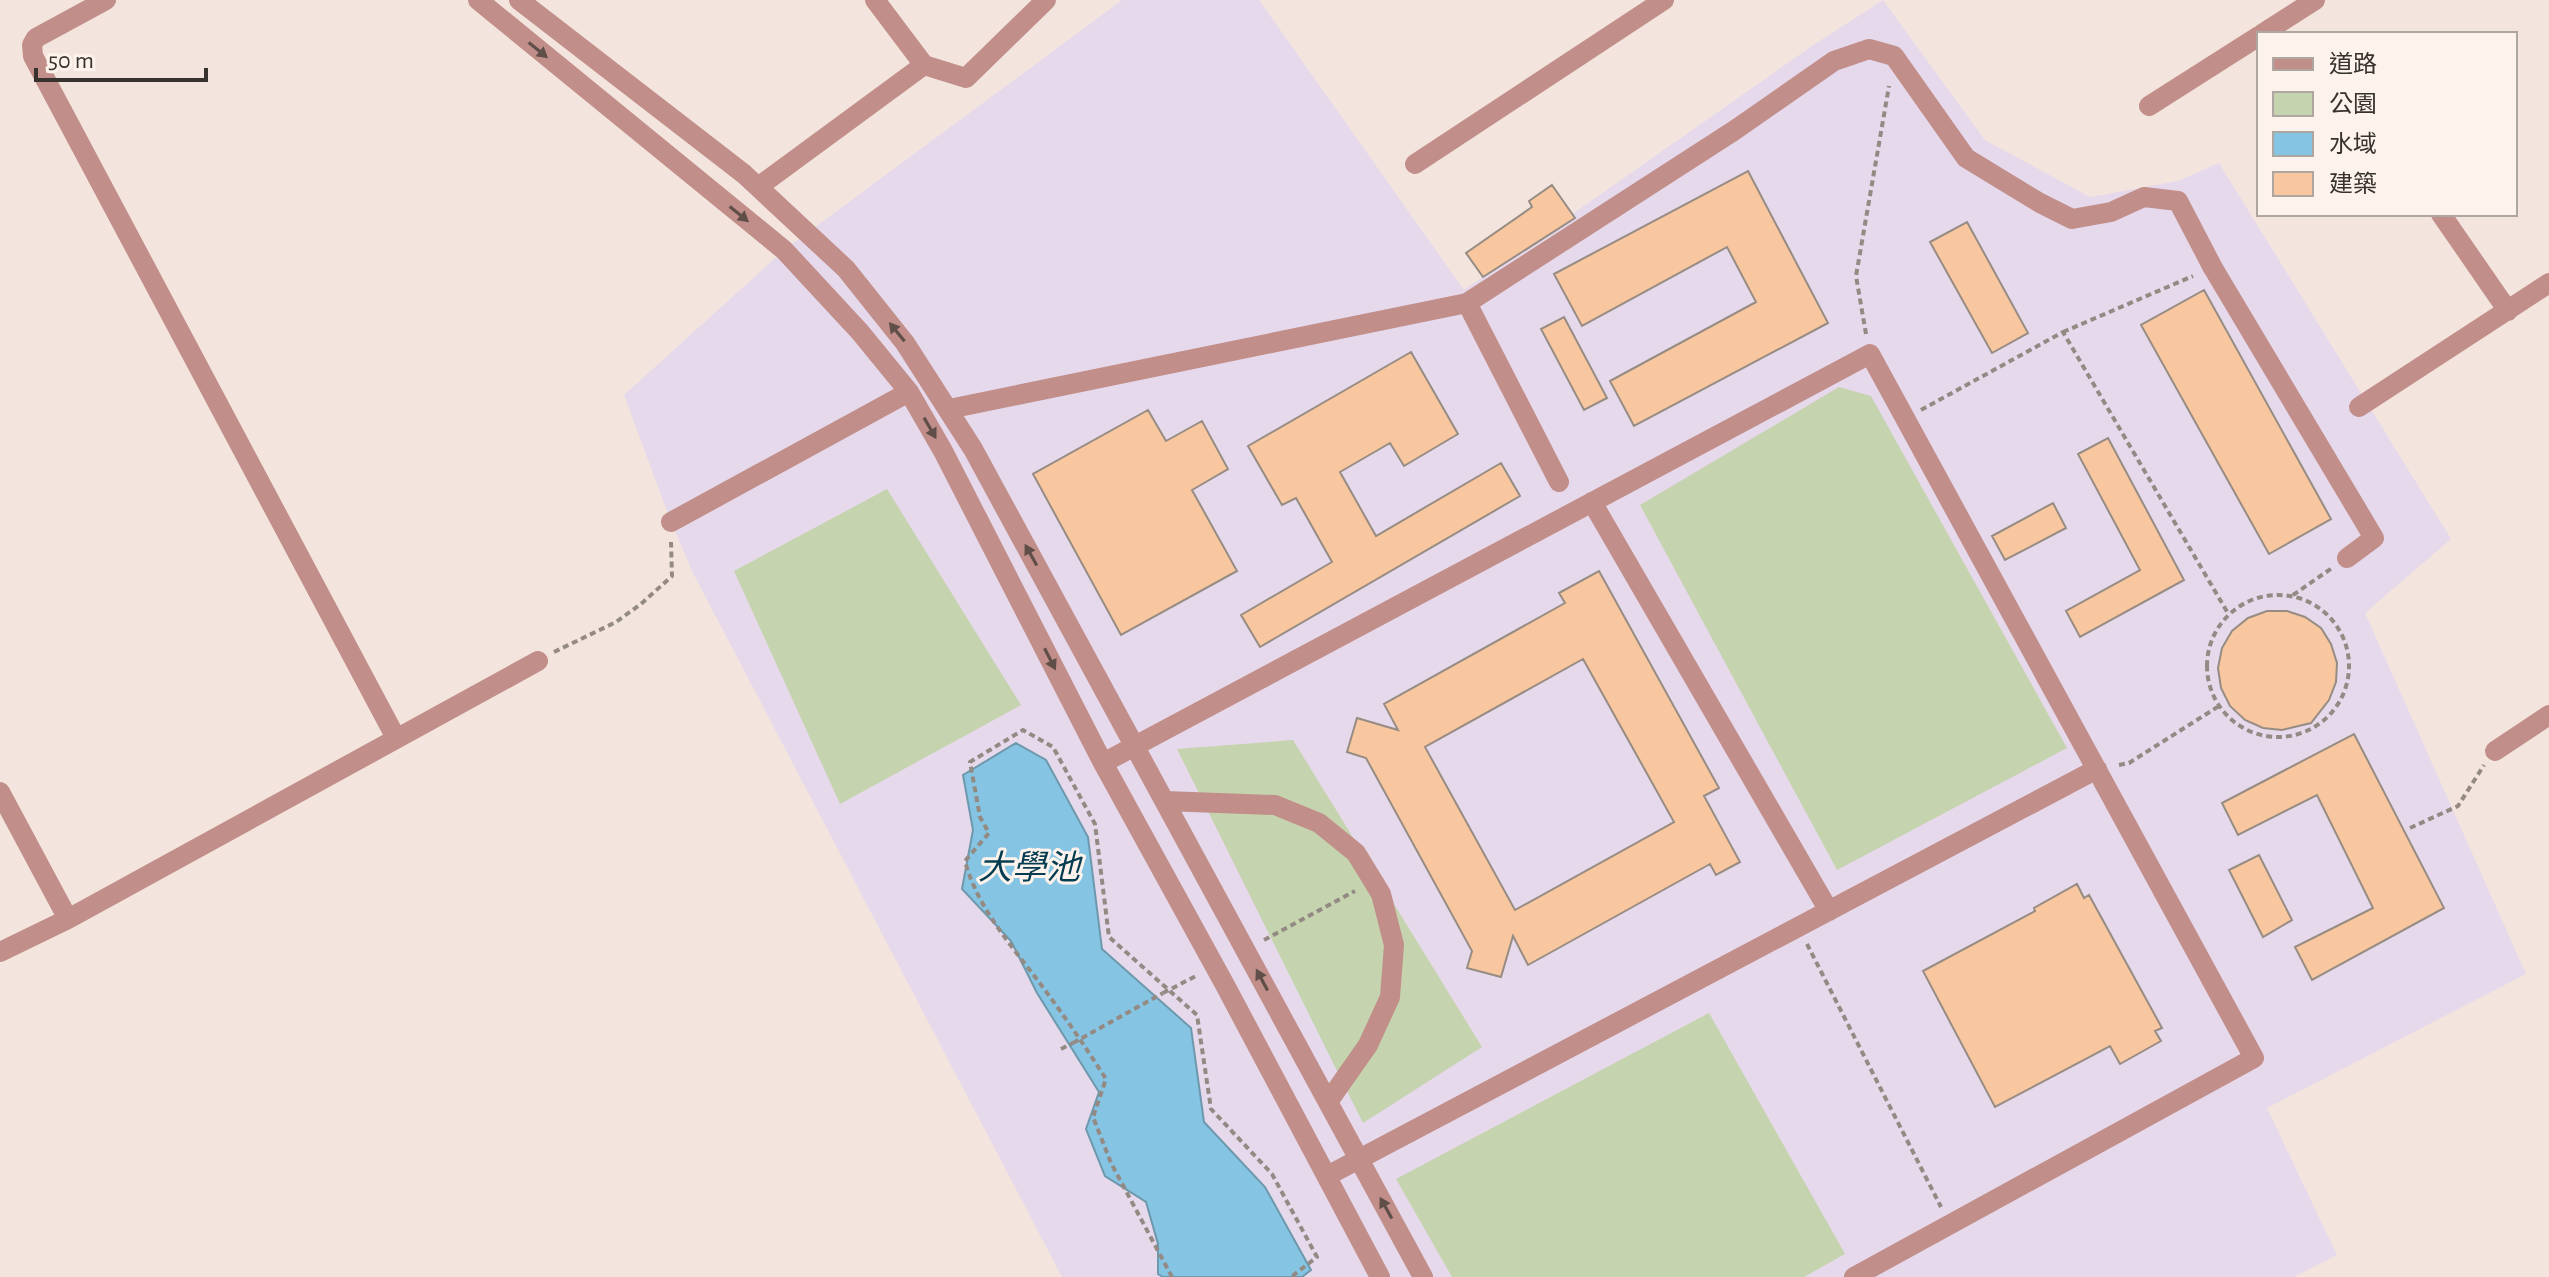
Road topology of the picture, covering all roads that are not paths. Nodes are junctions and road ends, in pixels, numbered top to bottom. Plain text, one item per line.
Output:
1 (106, 0) edge
2 (478, 0) edge
3 (519, 0) edge
4 (875, 0) edge
5 (1046, 0) edge
6 (1664, 0) edge
7 (2315, 0) edge
8 (2265, 32) edge
9 (2257, 37) edge
10 (924, 65) junction
11 (2149, 106) dead end
12 (1415, 164) dead end
13 (758, 187) junction
14 (2442, 216) edge
15 (2549, 283) edge
16 (1467, 303) junction
17 (2508, 311) junction
18 (909, 392) junction
19 (2359, 407) dead end
20 (949, 409) junction
21 (1559, 482) dead end
22 (1592, 502) junction
23 (671, 522) road end
24 (2347, 558) road end
25 (538, 661) road end
26 (2549, 715) edge
27 (396, 738) junction
28 (1135, 746) junction
29 (2495, 751) road end
30 (1103, 763) junction
31 (2097, 769) junction
32 (0, 792) edge
33 (1165, 801) junction
34 (1829, 911) junction
35 (68, 919) junction
36 (0, 952) edge
37 (1328, 1102) junction
38 (1359, 1160) junction
39 (1327, 1176) junction
40 (1380, 1277) edge
41 (1423, 1277) edge
42 (1854, 1277) edge

1 - 27 street
2 -> 18 street
3 - 13 street
4 - 10 street
5 - 10 street
6 - 12 street
7 - 8 street
9 - 11 street
10 - 13 street
20 -> 13 street
14 - 17 street
15 - 17 street
16 - 20 street
16 - 21 street
16 - 24 street
17 - 19 street
18 - 23 street
18 -> 30 street
28 -> 20 street
22 - 28 street
22 - 31 street
22 - 34 street
25 - 27 street
26 - 29 street
27 - 35 street
28 - 30 street
28 - 33 street
30 - 39 street
31 - 34 street
31 - 42 street
32 - 35 street
37 -> 33 street
33 - 37 street
34 - 38 street
35 - 36 street
37 - 38 street
38 - 39 street
41 -> 38 street
39 - 40 street

